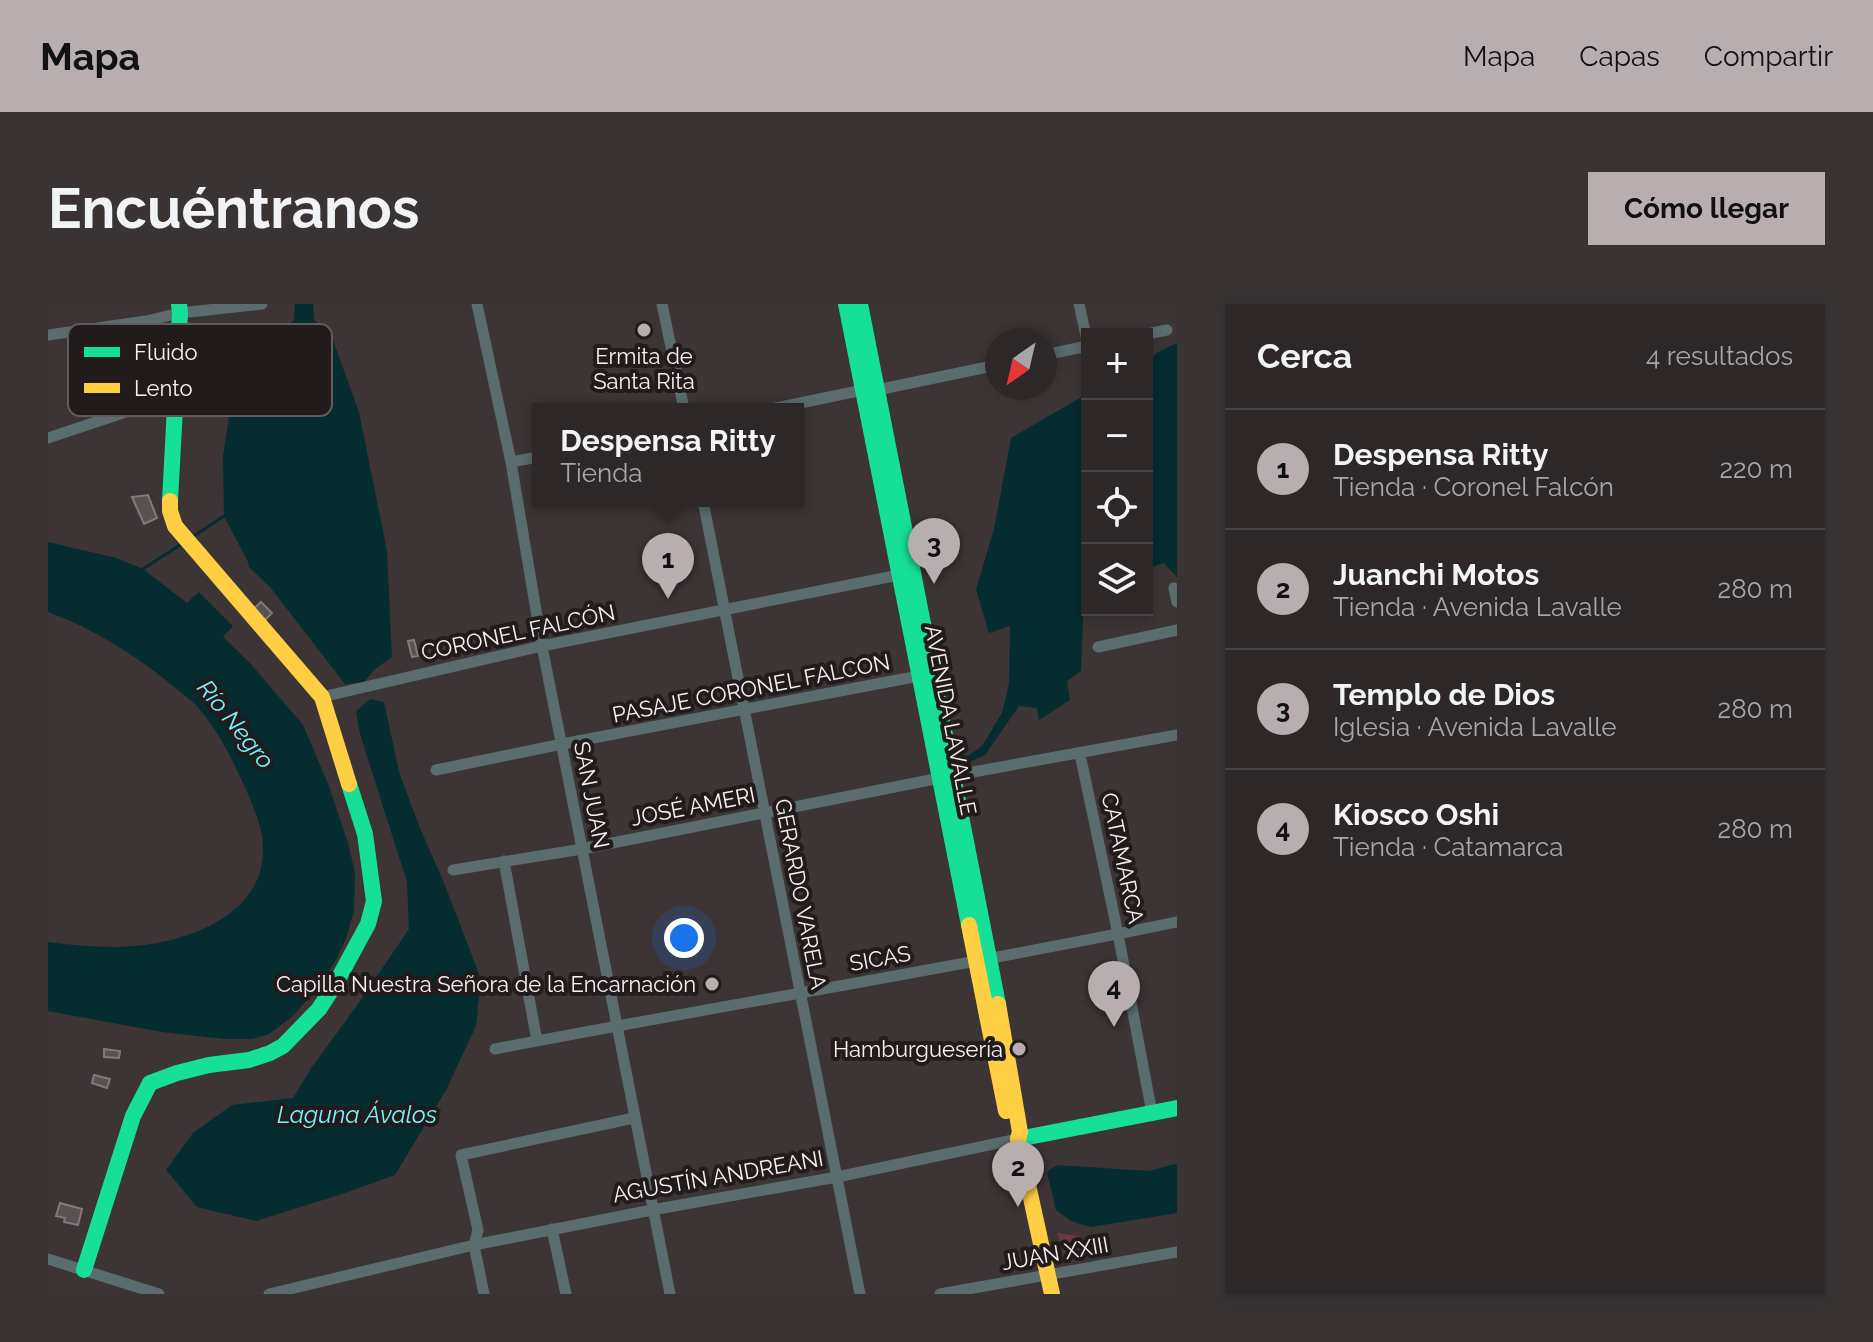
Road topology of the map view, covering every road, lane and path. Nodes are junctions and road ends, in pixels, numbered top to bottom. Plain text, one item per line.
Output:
1 (262, 304) edge
2 (477, 304) edge
3 (662, 304) edge
4 (846, 304) edge
5 (860, 304) edge
6 (1079, 304) edge
7 (179, 309) edge
8 (125, 324) edge
9 (1084, 328) edge
10 (1167, 330) dead end
11 (68, 332) edge
12 (1153, 333) edge
13 (48, 335) edge
14 (1081, 347) edge
15 (1057, 352) edge
16 (985, 367) edge
17 (870, 390) junction
18 (683, 403) edge
19 (802, 403) edge
20 (114, 416) edge
21 (174, 416) edge
22 (48, 438) edge
23 (532, 458) edge
24 (511, 462) junction
25 (704, 507) edge
26 (906, 574) junction
27 (1174, 588) dead end
28 (1177, 602) edge
29 (724, 609) junction
30 (1177, 630) edge
31 (542, 646) junction
32 (1098, 647) dead end
33 (926, 675) junction
34 (322, 697) junction
35 (745, 709) junction
36 (1177, 735) edge
37 (562, 744) junction
38 (1080, 754) junction
39 (436, 770) dead end
40 (947, 777) junction
41 (764, 812) junction
42 (582, 849) junction
43 (504, 861) junction
44 (453, 870) dead end
45 (1177, 922) edge
46 (1118, 934) junction
47 (983, 960) junction
48 (800, 992) junction
49 (616, 1026) junction
50 (537, 1041) junction
51 (495, 1049) dead end
52 (1177, 1108) edge
53 (1152, 1113) junction
54 (634, 1118) junction
55 (1018, 1139) junction
56 (837, 1177) junction
57 (652, 1210) junction
58 (552, 1229) junction
59 (474, 1245) junction
60 (1177, 1252) edge
61 (48, 1259) edge
62 (84, 1270) junction
63 (1048, 1273) junction
64 (159, 1294) edge
65 (269, 1294) edge
66 (484, 1294) edge
67 (566, 1294) edge
68 (670, 1294) edge
69 (860, 1294) edge
70 (940, 1294) edge
71 (1052, 1294) edge

1 - 7 street
2 - 24 street, SAN JUAN
3 - 18 street
4 - 17 street, AVENIDA LAVALLE
5 - 17 street, AVENIDA LAVALLE
6 - 9 street
7 - 8 street
10 - 12 street
11 - 13 street
14 - 15 street
16 - 17 street
17 - 19 street
17 - 26 street, AVENIDA LAVALLE
20 - 22 street
21 - 34 street
23 - 24 street
24 - 31 street, SAN JUAN
25 - 29 street, GERARDO VARELA
26 - 29 street, CORONEL FALCÓN
26 - 33 street, AVENIDA LAVALLE
27 - 28 street
29 - 31 street, CORONEL FALCÓN
29 - 35 street, GERARDO VARELA
30 - 32 street
31 - 34 street, CORONEL FALCÓN
31 - 37 street, SAN JUAN
33 - 35 street, PASAJE CORONEL FALCON
33 - 40 street, AVENIDA LAVALLE
34 - 62 street
35 - 37 street, PASAJE CORONEL FALCON
35 - 41 street, GERARDO VARELA
36 - 38 street, JOSÉ AMERI
37 - 39 street, PASAJE CORONEL FALCON
37 - 42 street, SAN JUAN
38 - 40 street, JOSÉ AMERI
38 - 46 street, CATAMARCA
40 - 41 street, JOSÉ AMERI
40 - 47 street, AVENIDA LAVALLE
41 - 42 street, JOSÉ AMERI
41 - 48 street, GERARDO VARELA
42 - 43 street, JOSÉ AMERI
42 - 49 street, SAN JUAN
43 - 44 street, JOSÉ AMERI
43 - 50 street
45 - 46 street, SICAS
46 - 47 street, SICAS
46 - 53 street, CATAMARCA
47 - 48 street, SICAS
47 - 55 street, AVENIDA LAVALLE
48 - 49 street, SICAS
48 - 56 street, GERARDO VARELA
49 - 50 street, SICAS
49 - 54 street, SAN JUAN
50 - 51 street, SICAS
52 - 53 street, AGUSTÍN ANDREANI
53 - 55 street, AGUSTÍN ANDREANI
54 - 57 street, SAN JUAN
54 - 59 street
55 - 56 street, AGUSTÍN ANDREANI
55 - 63 street, AVENIDA LAVALLE
56 - 57 street, AGUSTÍN ANDREANI
56 - 69 street, GERARDO VARELA
57 - 58 street, AGUSTÍN ANDREANI
57 - 68 street, SAN JUAN
58 - 59 street, AGUSTÍN ANDREANI
58 - 67 street
59 - 65 street, AGUSTÍN ANDREANI
59 - 66 street
60 - 63 street, JUAN XXIII
61 - 62 street
62 - 64 street
63 - 70 street, JUAN XXIII
63 - 71 street, AVENIDA LAVALLE

